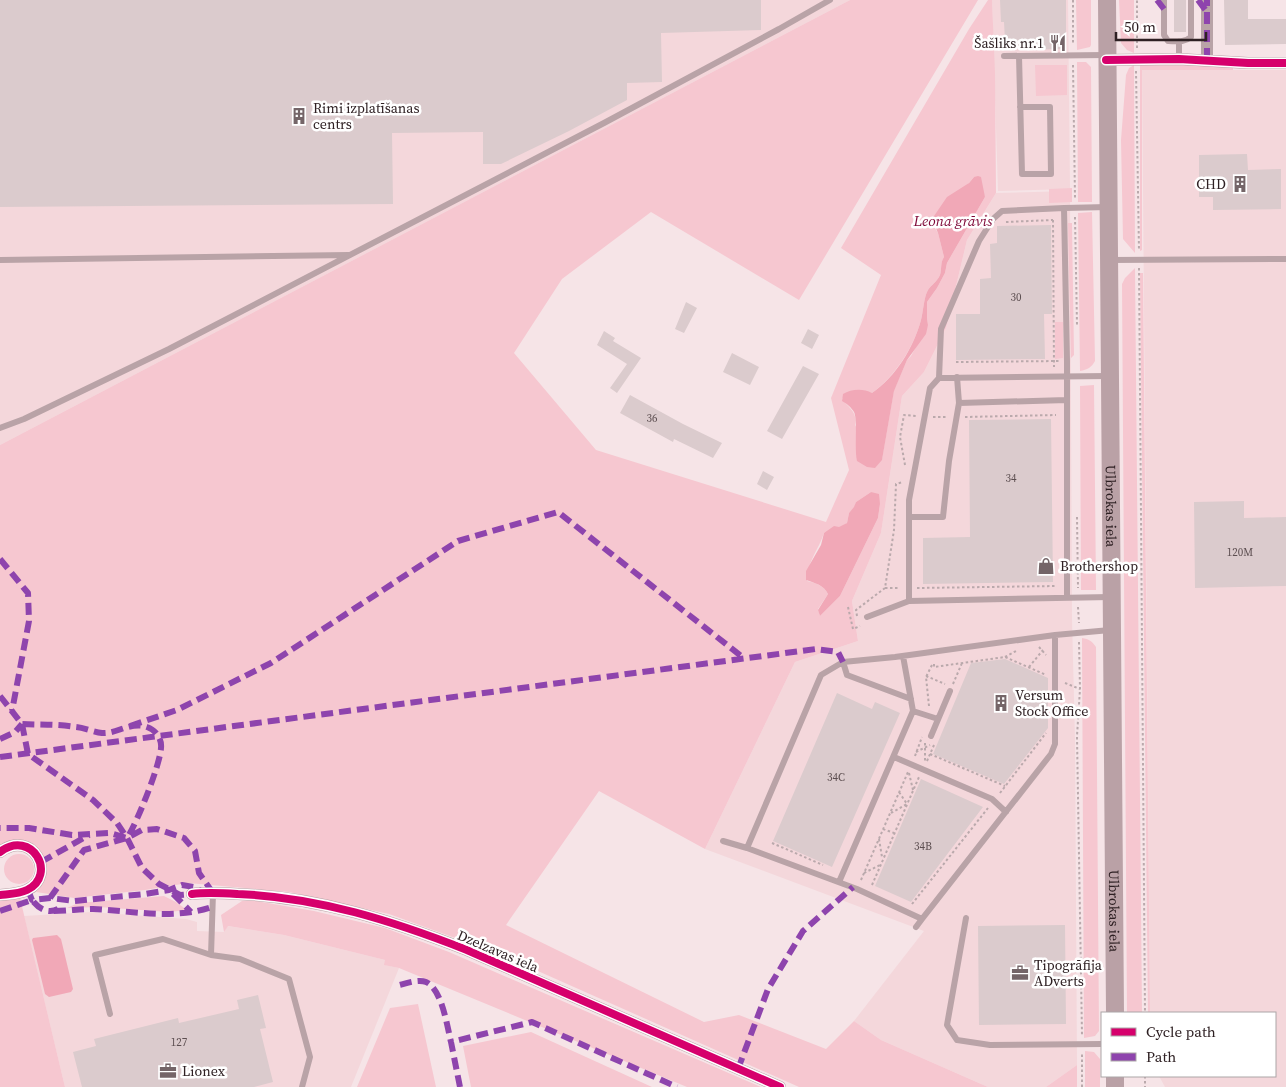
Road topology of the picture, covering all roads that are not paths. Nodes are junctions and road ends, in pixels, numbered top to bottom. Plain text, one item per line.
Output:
1 (830, 0) edge
2 (1106, 0) edge
3 (1164, 0) edge
4 (1191, 0) edge
5 (1207, 0) edge
6 (1179, 41) junction
7 (1004, 56) dead end
8 (1019, 56) junction
9 (1106, 58) junction
10 (1179, 59) junction
11 (1207, 60) junction
12 (1286, 63) edge
13 (1020, 107) junction
14 (1108, 207) junction
15 (1064, 208) junction
16 (351, 255) junction
17 (1286, 259) edge
18 (0, 260) edge
19 (1109, 260) junction
20 (1067, 376) junction
21 (1110, 376) junction
22 (958, 377) junction
23 (939, 378) junction
24 (1067, 400) junction
25 (959, 403) junction
26 (0, 428) edge
27 (909, 517) junction
28 (1111, 597) junction
29 (1067, 598) junction
30 (909, 601) junction
31 (867, 617) road end
32 (1111, 630) junction
33 (1055, 635) junction
34 (903, 656) junction
35 (843, 662) junction
36 (950, 691) dead end
37 (911, 699) junction
38 (914, 711) junction
39 (938, 719) junction
40 (933, 739) road end
41 (894, 757) junction
42 (1006, 812) junction
43 (723, 841) dead end
44 (747, 848) junction
45 (0, 852) edge
46 (839, 882) junction
47 (213, 892) junction
48 (192, 894) dead end
49 (0, 895) edge
50 (966, 918) dead end
51 (922, 919) junction
52 (916, 927) dead end
53 (210, 955) junction
54 (1115, 1012) edge
55 (110, 1014) dead end
56 (1101, 1044) edge
57 (302, 1087) edge
58 (780, 1087) edge

1 - 16 lane
2 - 9 main road, Ulbrokas iela
3 - 6 lane
4 - 6 lane
5 - 11 street
6 - 10 lane
7 - 8 lane
8 - 9 lane
8 - 13 lane
9 - 10 street
9 - 14 main road, Ulbrokas iela
10 - 11 street
11 - 12 street
13 - 13 lane
14 - 15 lane
14 - 19 main road, Ulbrokas iela
15 - 20 lane
15 - 23 lane
16 - 18 lane
16 - 26 lane
17 - 19 lane
19 - 21 main road, Ulbrokas iela
20 - 21 lane
20 - 22 lane
20 - 24 lane
21 - 28 main road, Ulbrokas iela
22 - 23 lane
22 - 25 lane
23 - 27 lane
24 - 25 lane
24 - 29 lane
25 - 27 lane
27 - 30 lane
28 - 29 lane
28 - 32 main road, Ulbrokas iela
29 - 30 lane
30 - 31 lane
32 - 33 lane
32 - 54 main road, Ulbrokas iela
33 - 34 lane
33 - 42 lane
34 - 35 lane
34 - 37 lane
35 - 37 lane
35 - 44 lane
36 - 39 lane
37 - 38 lane
38 - 39 lane
38 - 41 lane
39 - 40 lane
41 - 42 lane
41 - 46 lane
42 - 51 lane
43 - 44 lane
44 - 46 lane
45 - 49 street
46 - 51 lane
47 - 48 street, Dzelzavas iela
47 - 53 lane
47 - 58 street, Dzelzavas iela
50 - 56 lane
51 - 52 lane
53 - 55 lane
53 - 57 lane

